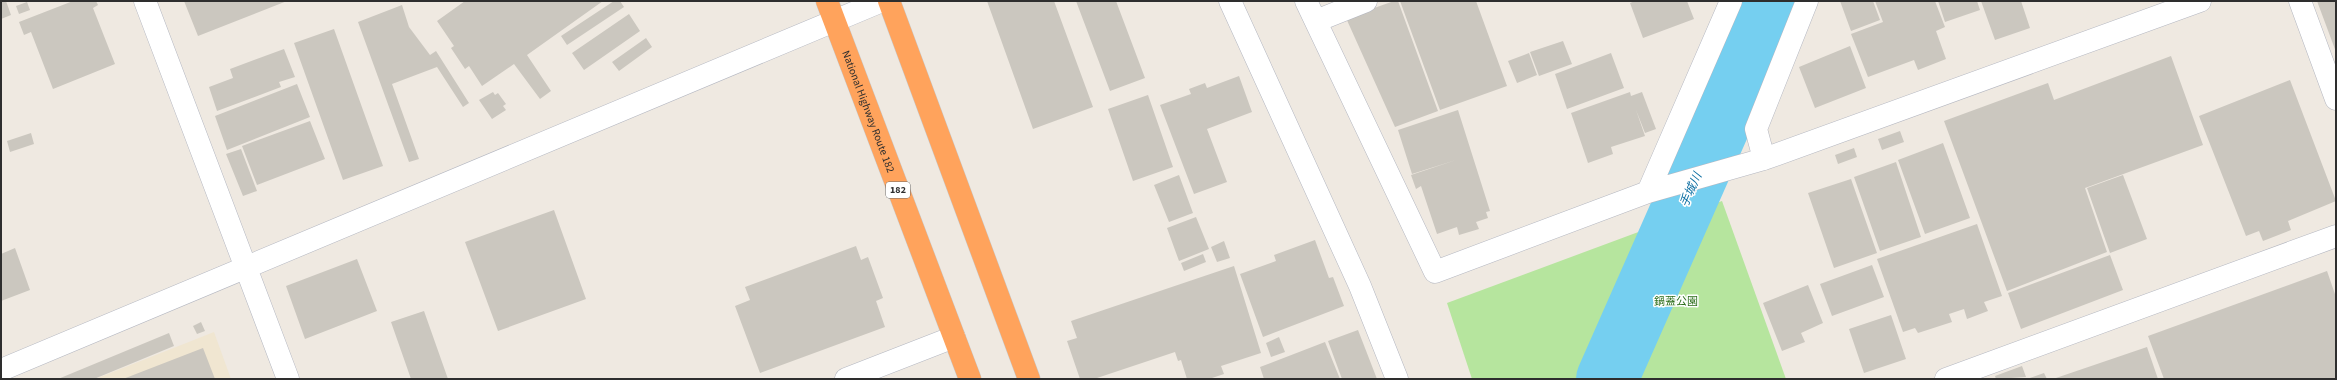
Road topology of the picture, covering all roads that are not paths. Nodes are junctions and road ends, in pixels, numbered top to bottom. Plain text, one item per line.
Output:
1 (145, 1) edge
2 (882, 1) edge
3 (889, 1) edge
4 (1230, 1) edge
5 (1306, 1) edge
6 (1366, 1) edge
7 (1730, 1) edge
8 (1807, 1) edge
9 (2200, 1) edge
10 (2300, 1) edge
11 (831, 10) edge
12 (1316, 21) junction
13 (2336, 99) edge
14 (1764, 159) junction
15 (1656, 190) junction
16 (2336, 236) edge
17 (246, 267) junction
18 (954, 337) junction
19 (1, 370) edge
20 (288, 379) edge
21 (846, 379) edge
22 (970, 379) edge
23 (1029, 379) edge
24 (1396, 379) edge
25 (1946, 379) edge

1 - 17 street
2 - 11 street
3 - 23 highway
4 - 24 street
5 - 12 street
6 - 12 street
7 - 15 street
8 - 14 street
9 - 14 street
10 - 13 street
11 - 17 street
11 - 18 highway, National Highway Route 182 / 182
12 - 15 street
14 - 15 street
16 - 25 street
17 - 19 street
17 - 20 street
18 - 21 street
18 - 22 highway, National Highway Route 182 / 182

